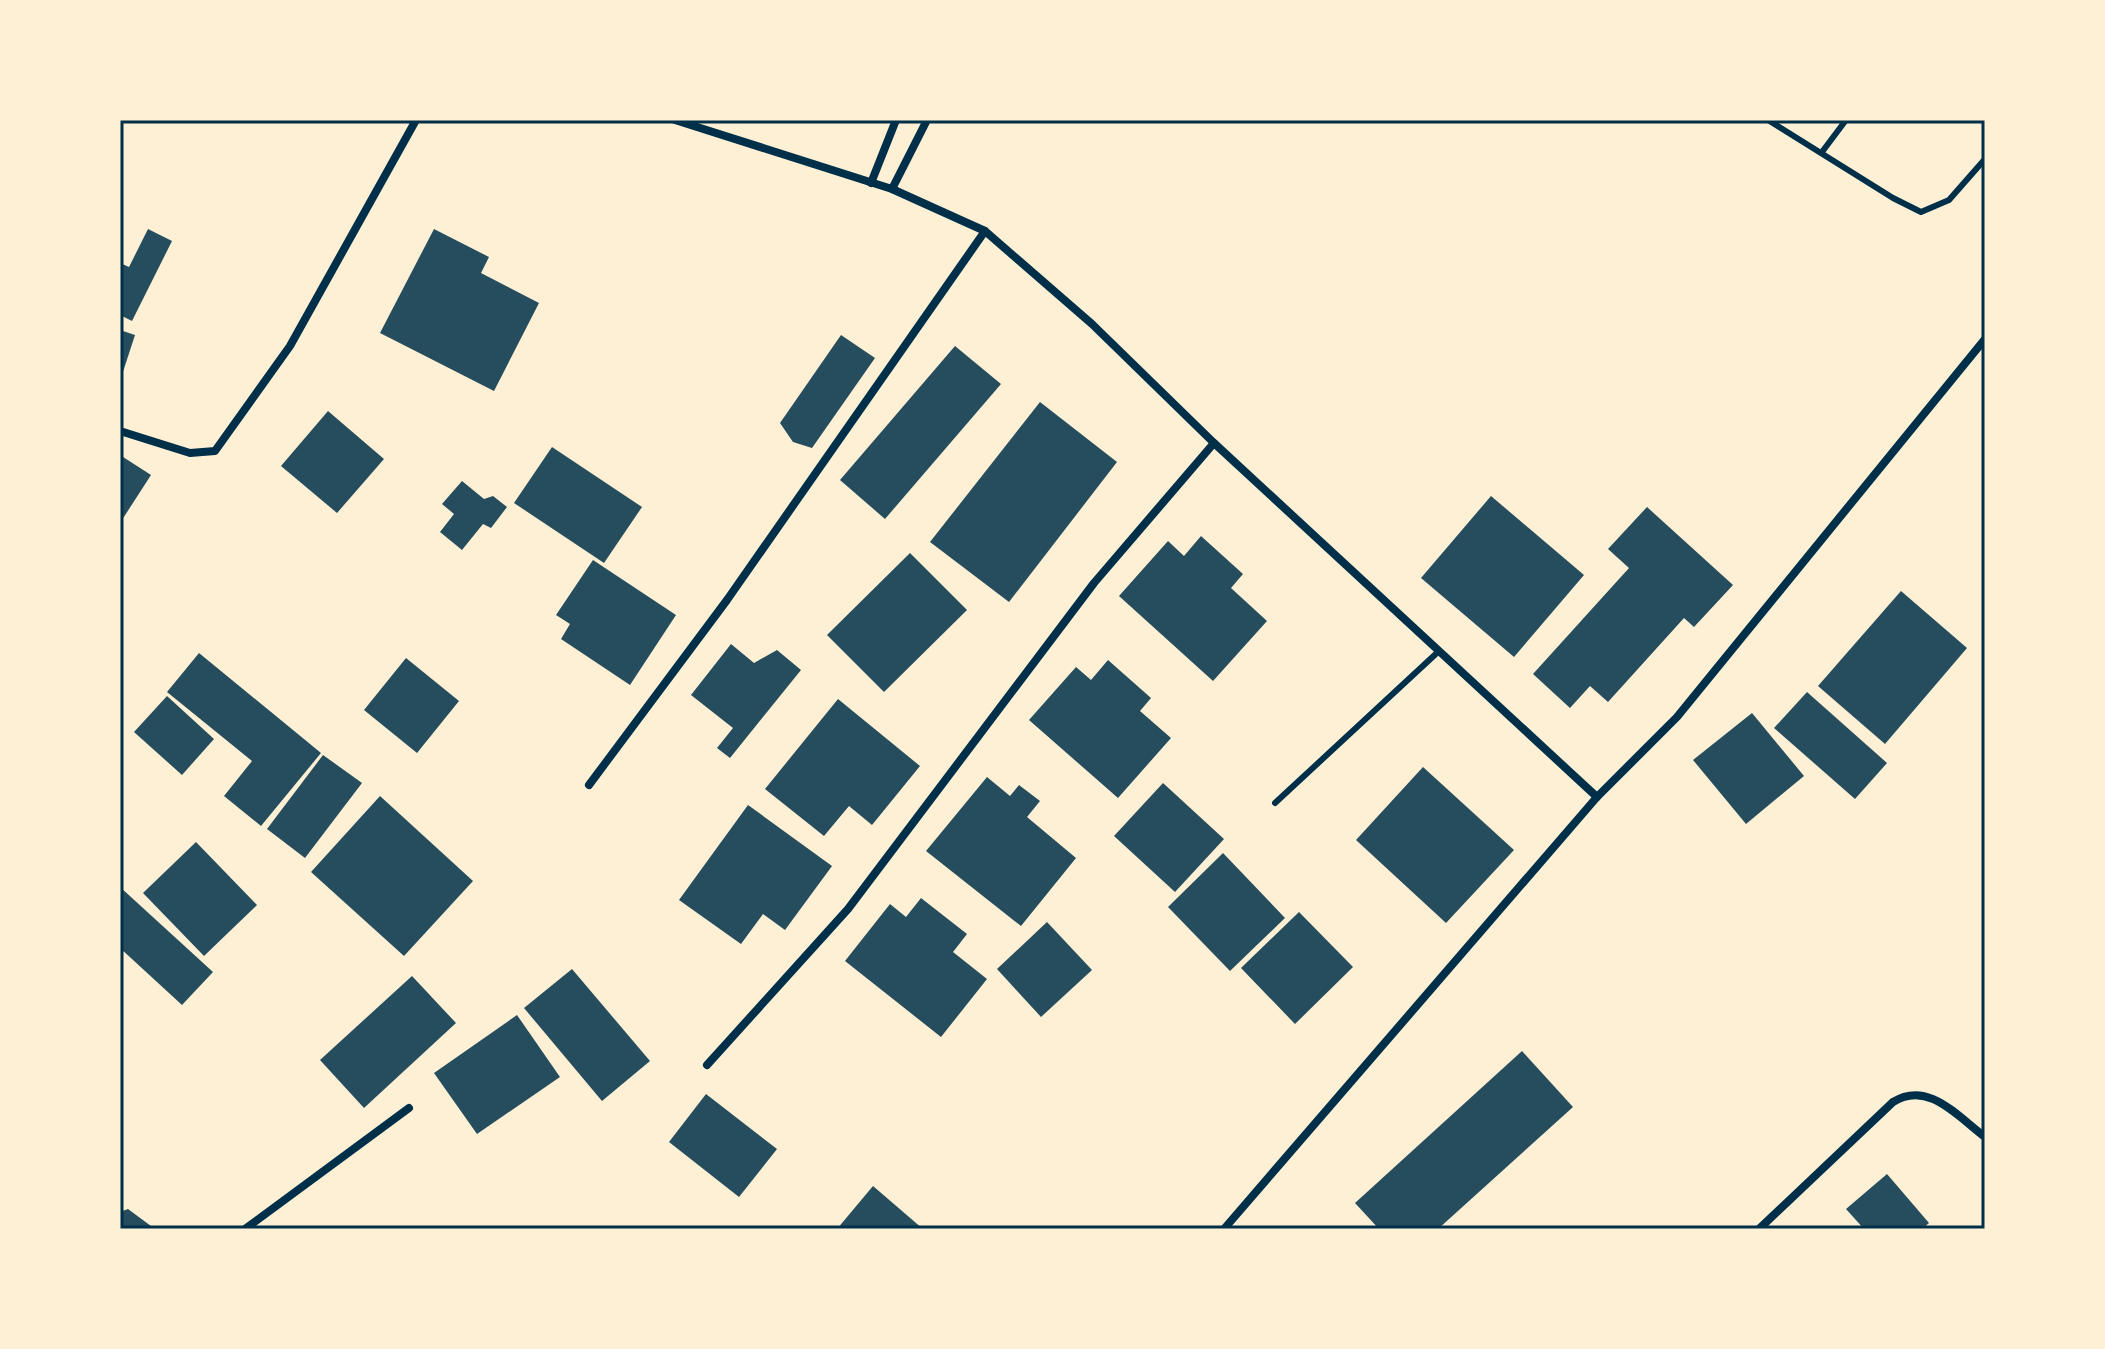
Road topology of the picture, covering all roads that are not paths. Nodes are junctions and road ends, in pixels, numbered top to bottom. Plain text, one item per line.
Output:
1 (416, 120) edge
2 (675, 120) edge
3 (896, 120) edge
4 (927, 120) edge
5 (1768, 120) edge
6 (1846, 120) edge
7 (1822, 152) junction
8 (1985, 159) edge
9 (871, 183) junction
10 (892, 189) junction
11 (985, 231) junction
12 (1985, 339) edge
13 (120, 431) edge
14 (1214, 443) junction
15 (1439, 651) junction
16 (589, 785) dead end
17 (1597, 797) junction
18 (1275, 803) dead end
19 (707, 1065) dead end
20 (409, 1108) dead end
21 (1985, 1137) edge
22 (245, 1229) edge
23 (1224, 1229) edge
24 (1759, 1229) edge

1 - 13 street
2 - 9 street
3 - 9 street
4 - 10 street
5 - 7 lane
6 - 7 lane
7 - 8 lane
9 - 10 street
10 - 11 street
11 - 14 street
11 - 16 street
12 - 17 street
14 - 15 street
14 - 19 street
15 - 17 street
15 - 18 lane
17 - 23 street
20 - 22 street
21 - 24 street

